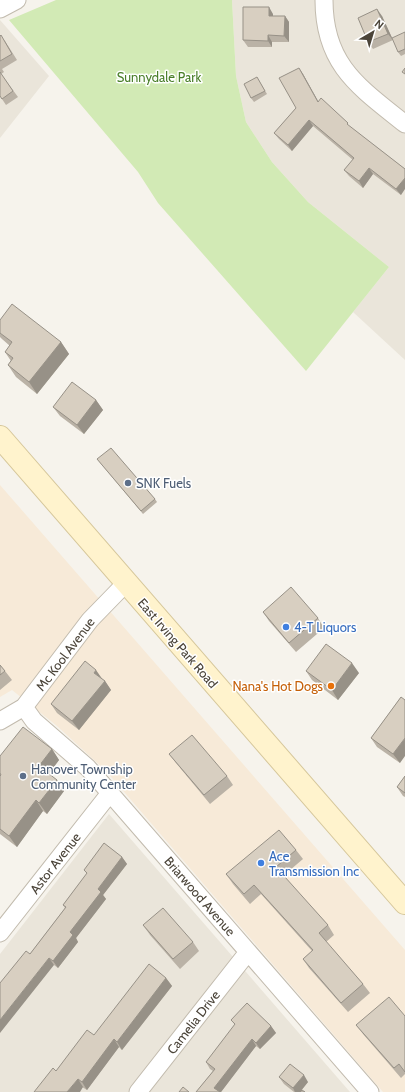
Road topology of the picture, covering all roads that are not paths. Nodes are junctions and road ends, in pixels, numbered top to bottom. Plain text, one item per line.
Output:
1 (17, 0) edge
2 (324, 0) edge
3 (0, 9) edge
4 (405, 124) edge
5 (0, 437) edge
6 (126, 583) junction
7 (24, 707) junction
8 (0, 721) edge
9 (110, 793) junction
10 (405, 903) edge
11 (0, 933) edge
12 (248, 952) junction
13 (138, 1092) edge
14 (370, 1092) edge

1 - 3 street
2 - 4 street
5 - 6 main road, East Irving Park Road
6 - 7 street, Mc Kool Avenue
6 - 10 main road, East Irving Park Road
7 - 8 street, Mc Kool Avenue
7 - 9 street, Briarwood Avenue
9 - 11 street, Astor Avenue
9 - 12 street, Briarwood Avenue
12 - 13 street, Camelia Drive
12 - 14 street, Briarwood Avenue

